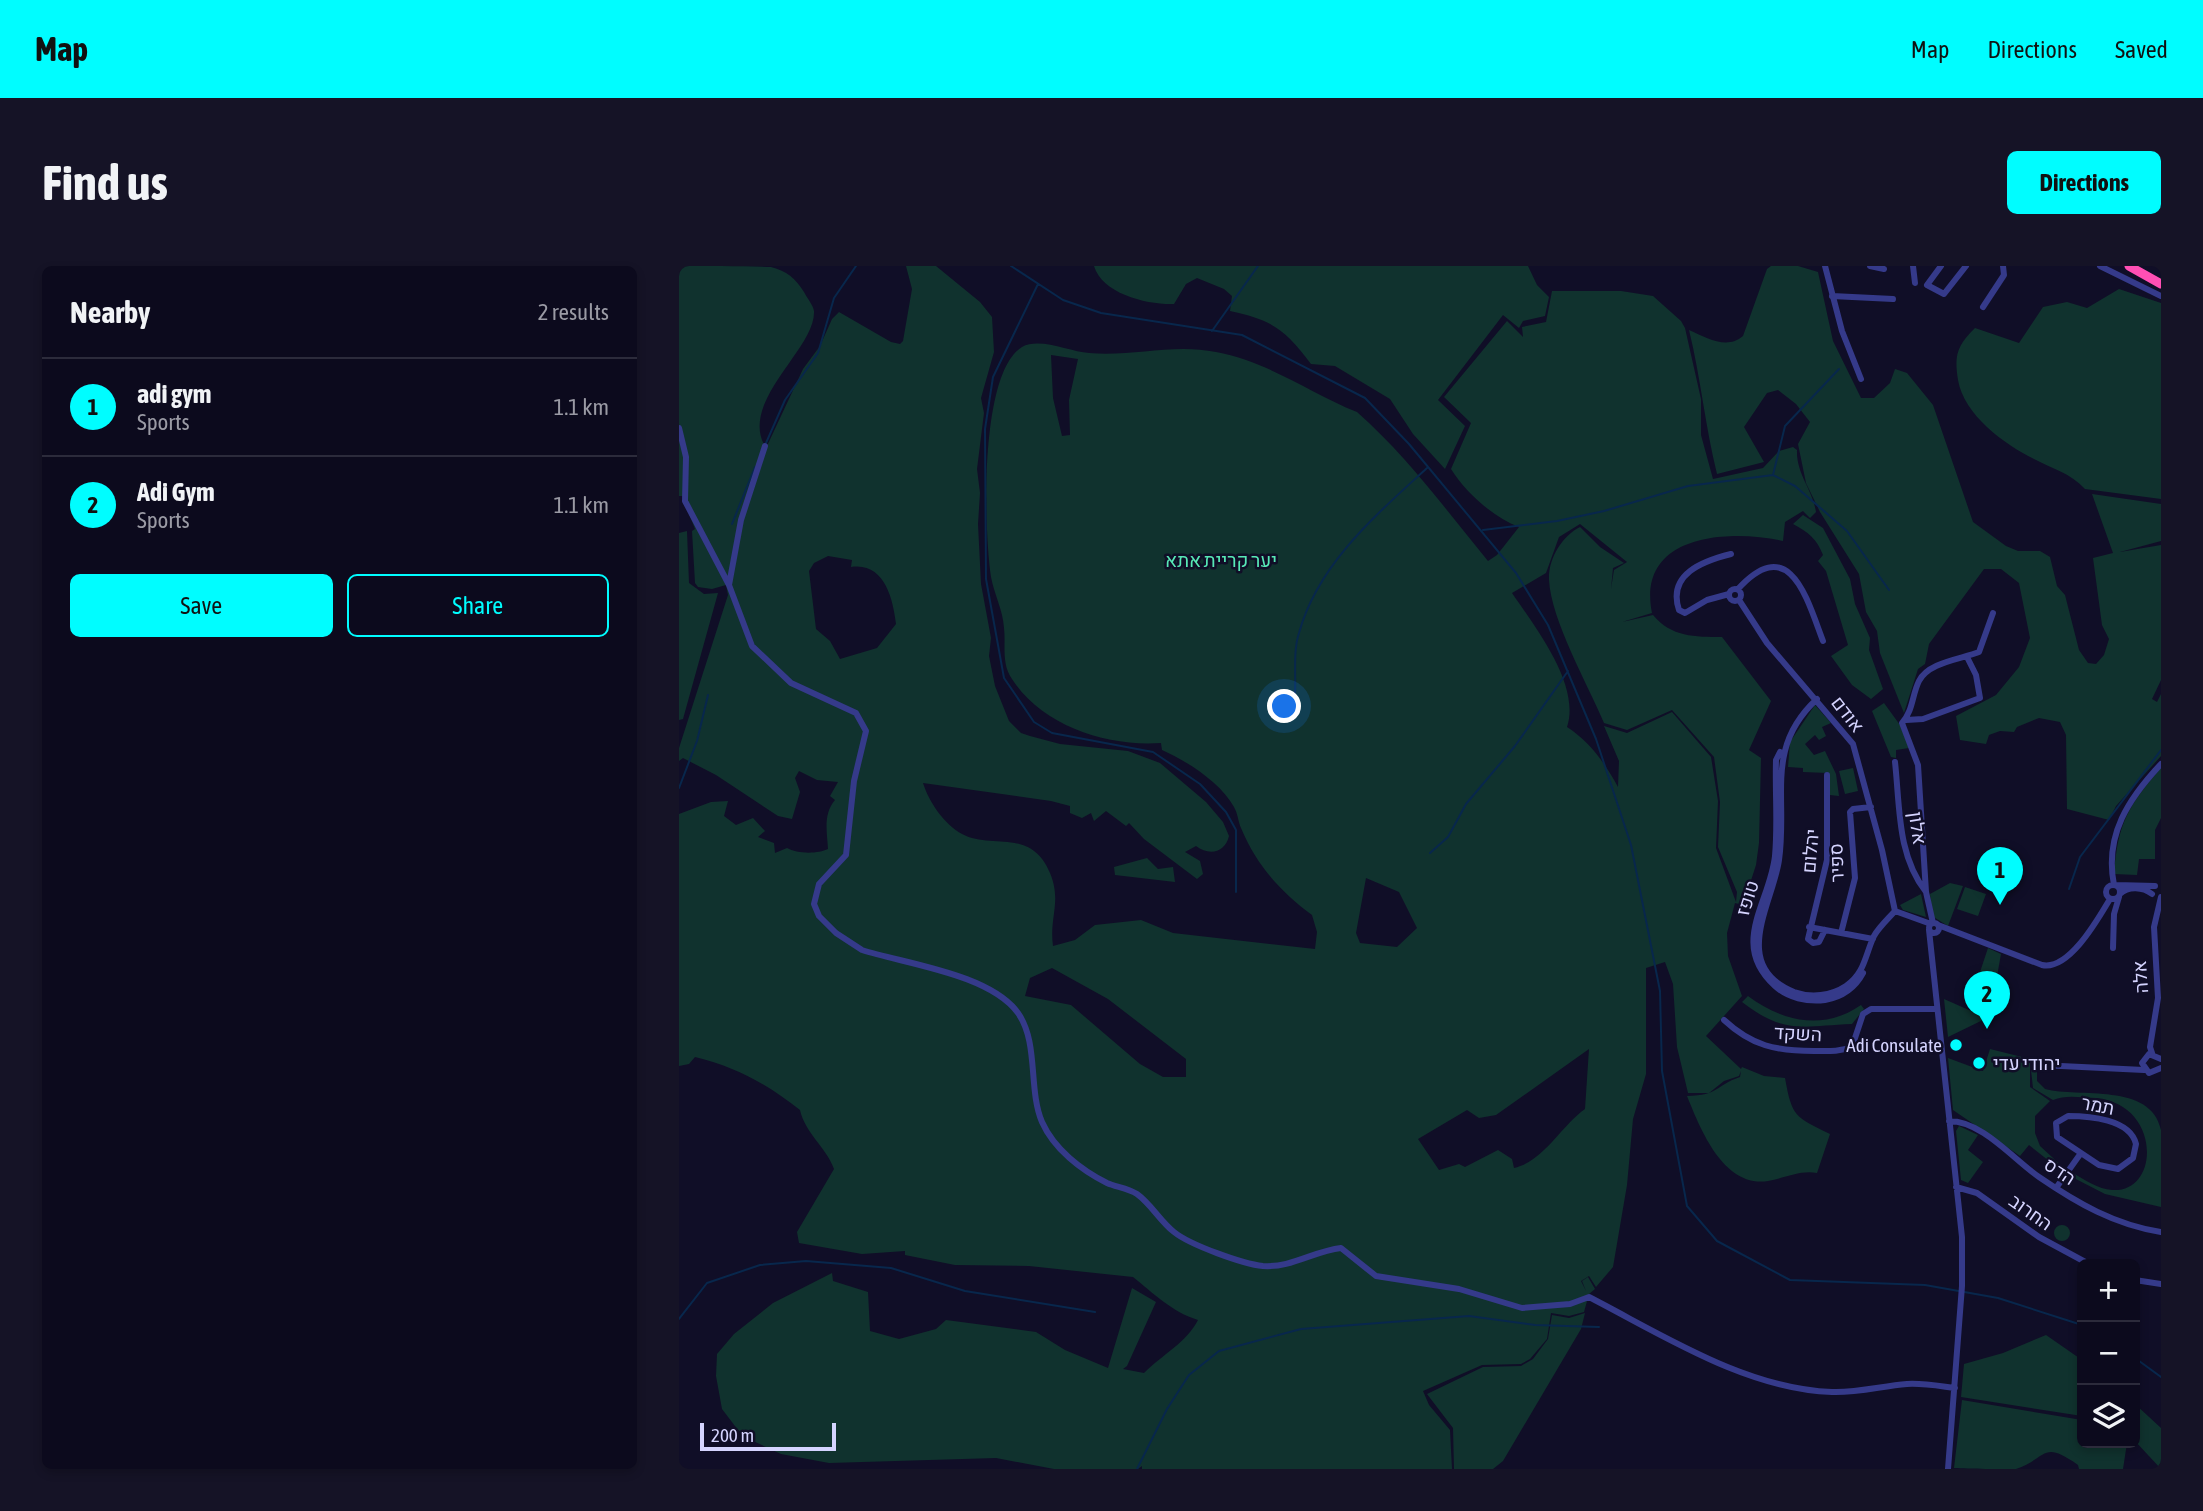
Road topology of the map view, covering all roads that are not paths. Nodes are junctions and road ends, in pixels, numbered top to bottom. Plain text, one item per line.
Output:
1 (1825, 266) edge
2 (1870, 266) edge
3 (1913, 266) edge
4 (1966, 266) edge
5 (2003, 266) edge
6 (2100, 266) edge
7 (2129, 266) edge
8 (1938, 268) edge
9 (1884, 269) dead end
10 (1915, 283) dead end
11 (2161, 284) edge
12 (1832, 296) junction
13 (2161, 296) edge
14 (1893, 299) dead end
15 (1983, 307) dead end
16 (1861, 380) dead end
17 (679, 428) edge
18 (765, 446) dead end
19 (1731, 554) dead end
20 (729, 585) junction
21 (1738, 589) junction
22 (1729, 594) junction
23 (1739, 600) junction
24 (1993, 613) dead end
25 (1823, 640) dead end
26 (1967, 657) junction
27 (1817, 699) junction
28 (1906, 720) junction
29 (1895, 762) dead end
30 (2161, 764) edge
31 (1827, 775) dead end
32 (1871, 807) junction
33 (2115, 885) junction
34 (2158, 886) edge
35 (1926, 892) junction
36 (2152, 894) junction
37 (2120, 895) junction
38 (2161, 897) edge
39 (2110, 899) junction
40 (1895, 911) junction
41 (1809, 927) junction
42 (1932, 927) junction
43 (1825, 930) junction
44 (1841, 933) junction
45 (1873, 939) junction
46 (2113, 948) dead end
47 (1936, 1009) junction
48 (1724, 1020) dead end
49 (2153, 1053) junction
50 (2161, 1059) edge
51 (2040, 1065) dead end
52 (2144, 1070) junction
53 (2159, 1070) edge
54 (2161, 1082) edge
55 (1949, 1121) junction
56 (2081, 1153) junction
57 (1956, 1187) junction
58 (2056, 1188) junction
59 (2161, 1232) edge
60 (2080, 1259) edge
61 (2140, 1281) edge
62 (2161, 1284) edge
63 (1955, 1388) junction
64 (1948, 1469) edge

1 - 12 street
2 - 9 street
3 - 10 street
4 - 8 street
5 - 15 street
6 - 13 street
7 - 11 highway
12 - 14 street
12 - 16 street
17 - 20 street
18 - 20 street
19 - 22 street
20 - 63 street
21 - 22 street
21 - 23 street
21 - 25 street
22 - 23 street
23 - 27 street, אודם
24 - 26 street
26 - 28 street
26 - 28 street
27 - 32 street, אודם
27 - 45 street, טופז
28 - 35 street
29 - 35 street, אלון
30 - 33 street
31 - 41 street, יהלום
32 - 40 street, אודם
32 - 44 street, ספיר
33 - 34 street
33 - 37 street
33 - 39 street
34 - 36 street
35 - 42 street
36 - 37 street
36 - 38 street
37 - 39 street
37 - 46 street
38 - 49 street, אלה
39 - 42 street
40 - 42 street
40 - 45 street, טופז
41 - 43 street
41 - 43 street
42 - 47 street
43 - 44 street
44 - 45 street
47 - 48 street, השקד
47 - 55 street
49 - 50 street
49 - 52 street
51 - 52 street
52 - 53 street
53 - 54 street
55 - 57 street
55 - 58 street, הדס
56 - 56 street, תמר
56 - 58 street
57 - 60 street, החרוב
57 - 63 street
58 - 59 street, הדס
61 - 62 street
63 - 64 street

